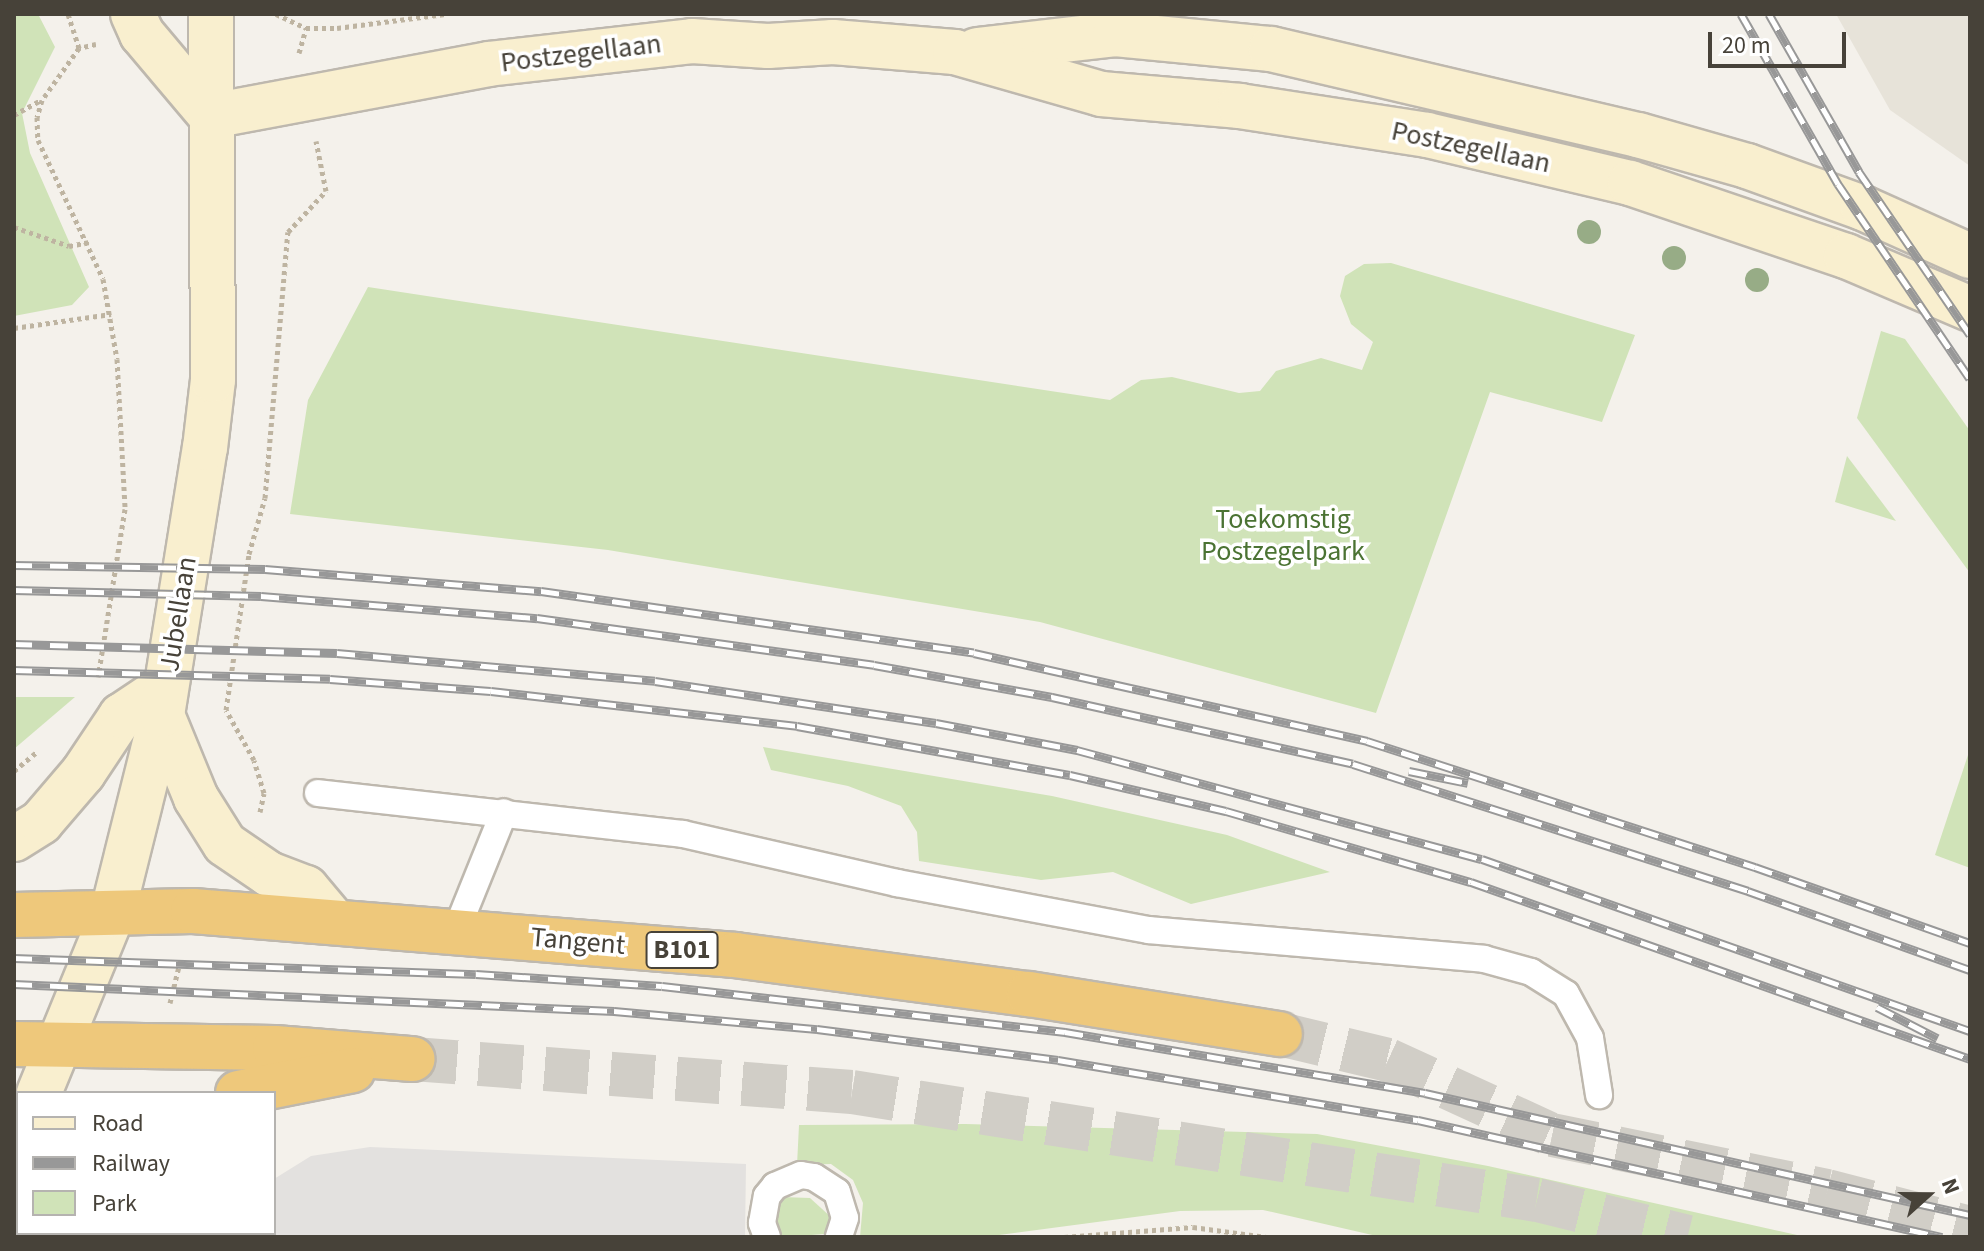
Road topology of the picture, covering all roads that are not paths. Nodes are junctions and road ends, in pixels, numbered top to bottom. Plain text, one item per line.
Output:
1 (133, 14) edge
2 (211, 14) edge
3 (955, 52) junction
4 (211, 116) junction
5 (1970, 256) edge
6 (1970, 309) edge
7 (164, 701) junction
8 (318, 793) dead end
9 (504, 812) junction
10 (14, 839) edge
11 (14, 915) edge
12 (112, 915) junction
13 (333, 920) junction
14 (456, 931) junction
15 (1280, 1034) tunnel mouth
16 (63, 1042) junction
17 (14, 1044) edge
18 (40, 1091) edge
19 (248, 1091) edge
20 (1599, 1095) dead end
21 (767, 1237) edge
22 (839, 1237) edge

1 - 4 main road
2 - 4 main road, Jubellaan
3 - 4 main road, Postzegellaan
3 - 5 main road, Postzegellaan
3 - 6 main road, Postzegellaan
4 - 7 main road, Jubellaan
7 - 10 main road
7 - 12 main road, Jubellaan
7 - 13 main road
8 - 9 lane
9 - 14 lane
9 - 20 lane
11 - 12 highway, Tangent / B101
12 - 13 highway, Tangent / B101
12 - 16 main road, Jubellaan
13 - 14 highway, Tangent / B101
14 - 15 highway, Tangent / B101
16 - 17 highway
16 - 18 main road, Jubellaan
16 - 19 highway
21 - 22 lane

